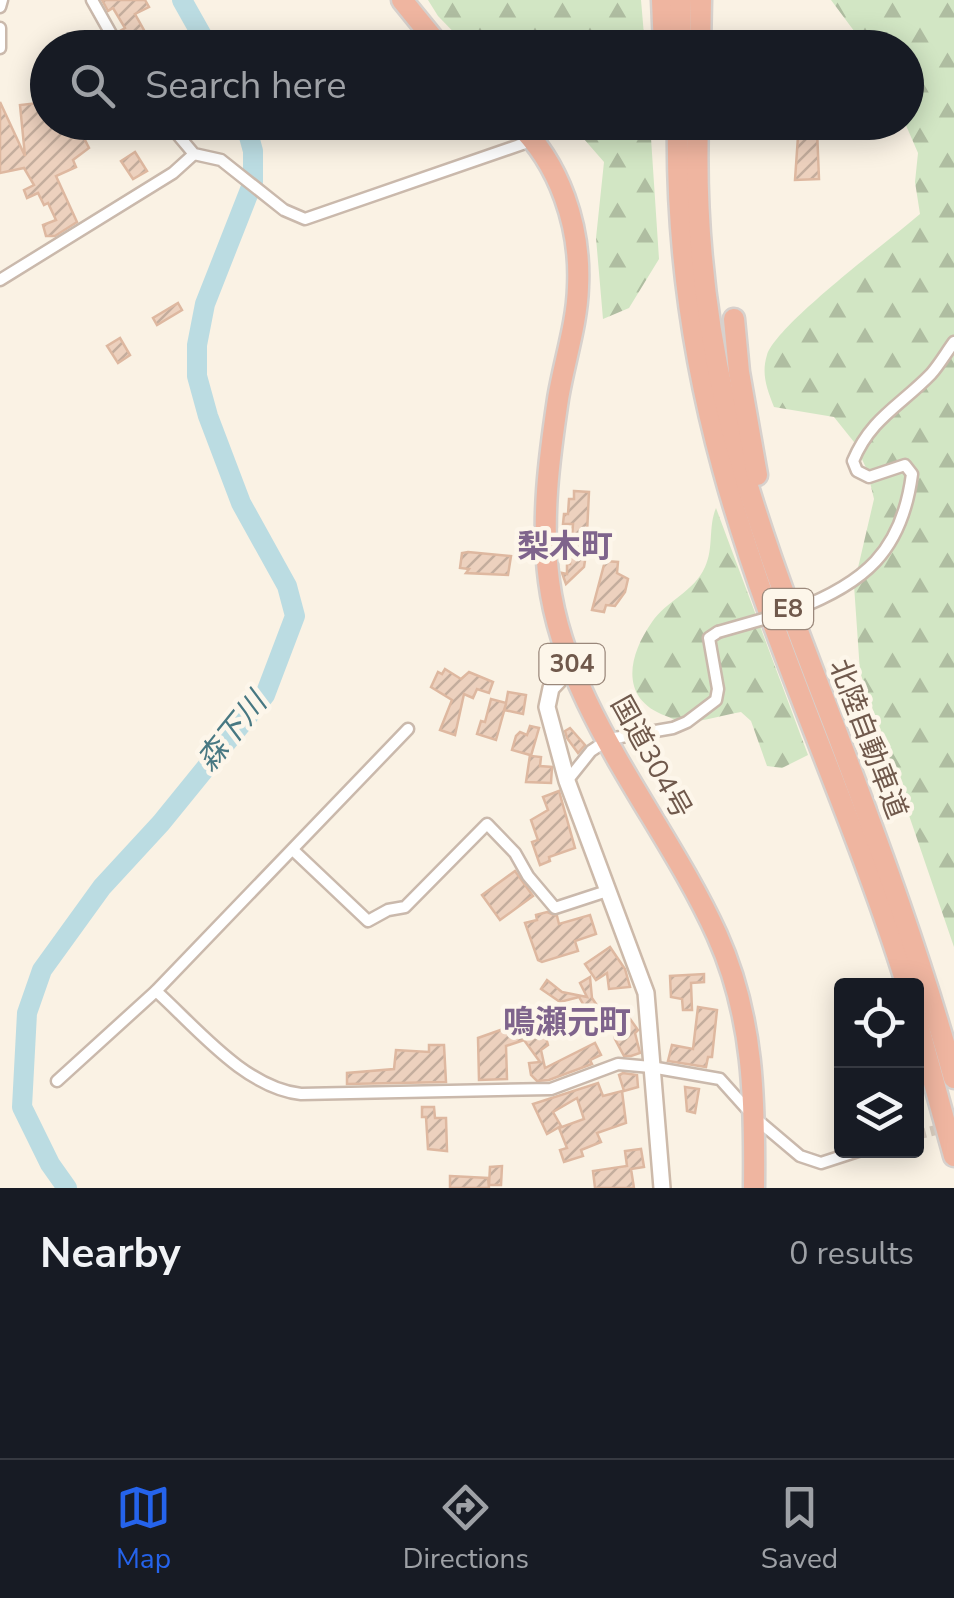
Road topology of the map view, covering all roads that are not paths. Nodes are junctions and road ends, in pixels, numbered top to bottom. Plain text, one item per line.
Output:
1 (92, 0) edge
2 (403, 0) edge
3 (662, 0) edge
4 (681, 0) edge
5 (701, 0) edge
6 (0, 28) edge
7 (110, 30) edge
8 (427, 30) edge
9 (663, 30) edge
10 (680, 30) edge
11 (700, 30) edge
12 (0, 48) edge
13 (182, 140) edge
14 (535, 140) joint
15 (670, 140) edge
16 (678, 140) edge
17 (699, 140) edge
18 (194, 154) junction
19 (681, 234) junction
20 (0, 280) edge
21 (734, 319) dead end
22 (954, 342) edge
23 (572, 666) junction
24 (832, 722) junction
25 (408, 729) dead end
26 (609, 739) junction
27 (567, 781) junction
28 (293, 850) junction
29 (607, 891) junction
30 (904, 978) edge
31 (156, 991) junction
32 (924, 1045) edge
33 (652, 1066) junction
34 (954, 1078) edge
35 (58, 1081) dead end
36 (755, 1118) junction
37 (954, 1156) edge
38 (838, 1158) edge
39 (662, 1188) edge
40 (754, 1188) edge

1 - 7 street
2 - 8 highway
3 - 9 highway
4 - 10 highway
5 - 11 highway
6 - 12 street
13 - 18 street
14 - 18 street
14 - 23 highway, 国道304号 / 304
15 - 19 highway
16 - 19 highway, 北陸自動車道 / E8
17 - 24 highway, 北陸自動車道 / E8
18 - 20 street
19 - 30 highway, 北陸自動車道 / E8
21 - 24 highway
22 - 26 street, bridge
23 - 26 highway, 国道304号 / 304
23 - 27 street
24 - 34 highway, 北陸自動車道 / E8
25 - 28 street
26 - 27 street
26 - 36 highway, 国道304号 / 304
27 - 29 street
28 - 29 street
28 - 31 street
29 - 33 street
31 - 33 street
31 - 35 street
32 - 37 highway
33 - 36 street
33 - 39 street
36 - 38 street
36 - 40 highway, 国道304号 / 304

